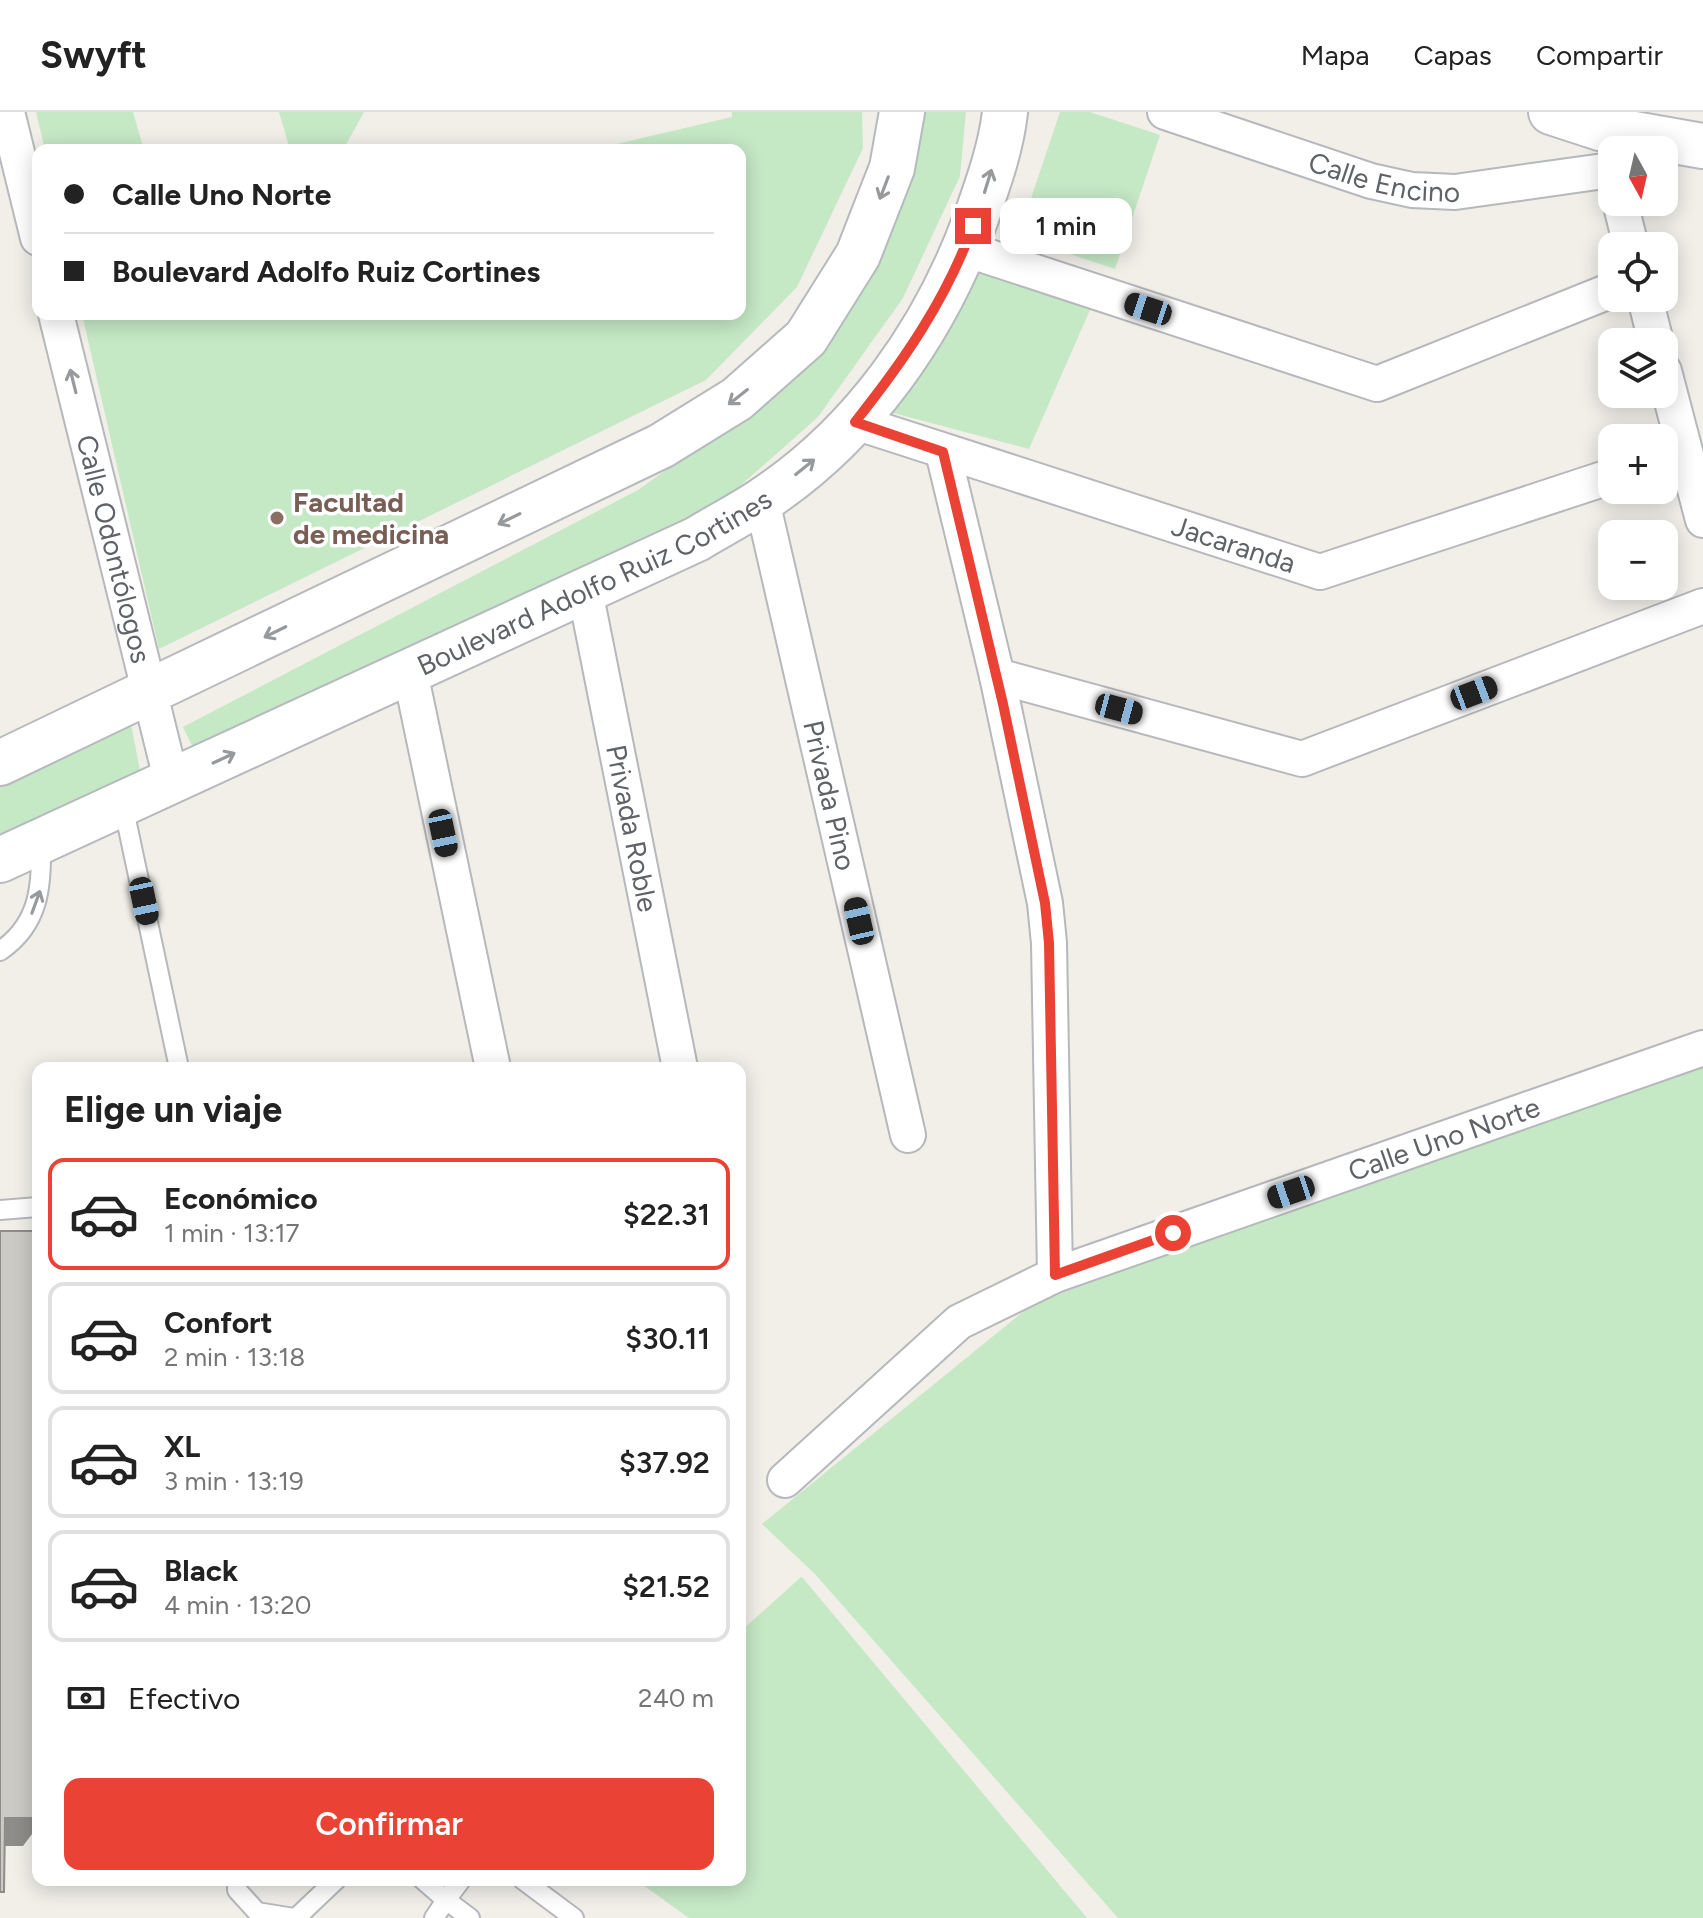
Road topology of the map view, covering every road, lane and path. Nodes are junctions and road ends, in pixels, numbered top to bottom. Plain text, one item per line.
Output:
1 (7, 112) edge
2 (902, 112) edge
3 (1165, 112) edge
4 (1551, 112) edge
5 (1007, 114) edge
6 (1600, 128) junction
7 (1602, 136) edge
8 (1703, 146) edge
9 (1598, 174) edge
10 (32, 214) edge
11 (965, 249) junction
12 (1598, 296) edge
13 (57, 320) edge
14 (855, 422) junction
15 (943, 452) junction
16 (1678, 464) edge
17 (1598, 481) edge
18 (762, 501) junction
19 (1703, 520) edge
20 (585, 591) junction
21 (1703, 606) edge
22 (410, 672) junction
23 (997, 676) junction
24 (149, 692) junction
25 (0, 763) edge
26 (172, 783) junction
27 (123, 804) junction
28 (41, 841) junction
29 (0, 860) edge
30 (0, 951) edge
31 (1703, 1048) edge
32 (178, 1062) edge
33 (492, 1062) edge
34 (679, 1062) edge
35 (908, 1135) dead end
36 (32, 1207) edge
37 (0, 1210) edge
38 (1055, 1275) junction
39 (785, 1480) dead end
40 (237, 1886) edge
41 (330, 1886) edge
42 (430, 1886) edge
43 (456, 1886) edge
44 (531, 1886) edge
45 (446, 1900) junction
46 (295, 1918) edge
47 (434, 1918) edge
48 (470, 1918) edge
49 (574, 1918) edge

1 - 10 street
2 -> 24 main road
3 - 9 street, Calle Encino
4 - 6 main road
11 -> 5 main road, Boulevard Adolfo Ruiz Cortines
6 - 7 street
6 - 8 main road
11 - 12 street
11 - 14 main road, Boulevard Adolfo Ruiz Cortines
24 -> 13 street, Calle Odontólogos
14 - 15 street, Jacaranda
18 -> 14 main road, Boulevard Adolfo Ruiz Cortines
15 - 17 street, Jacaranda
15 - 23 street
16 - 19 street
18 - 20 main road, Boulevard Adolfo Ruiz Cortines
18 - 35 street, Privada Pino
20 - 22 main road, Boulevard Adolfo Ruiz Cortines
20 - 34 street, Privada Roble
21 - 23 street
26 -> 22 main road, Boulevard Adolfo Ruiz Cortines
22 - 33 street
23 - 38 street
24 - 25 main road
24 - 26 street, Calle Odontólogos
26 - 27 main road, Boulevard Adolfo Ruiz Cortines
27 - 28 main road, Boulevard Adolfo Ruiz Cortines
27 - 32 lane
28 - 29 main road, Boulevard Adolfo Ruiz Cortines
30 -> 28 lane
31 - 38 street, Calle Uno Norte
36 - 37 lane
38 - 39 street, Calle Uno Norte
40 - 46 lane
41 - 46 lane
42 - 45 lane
43 - 45 lane
44 - 49 lane
45 - 47 lane
45 - 48 lane

